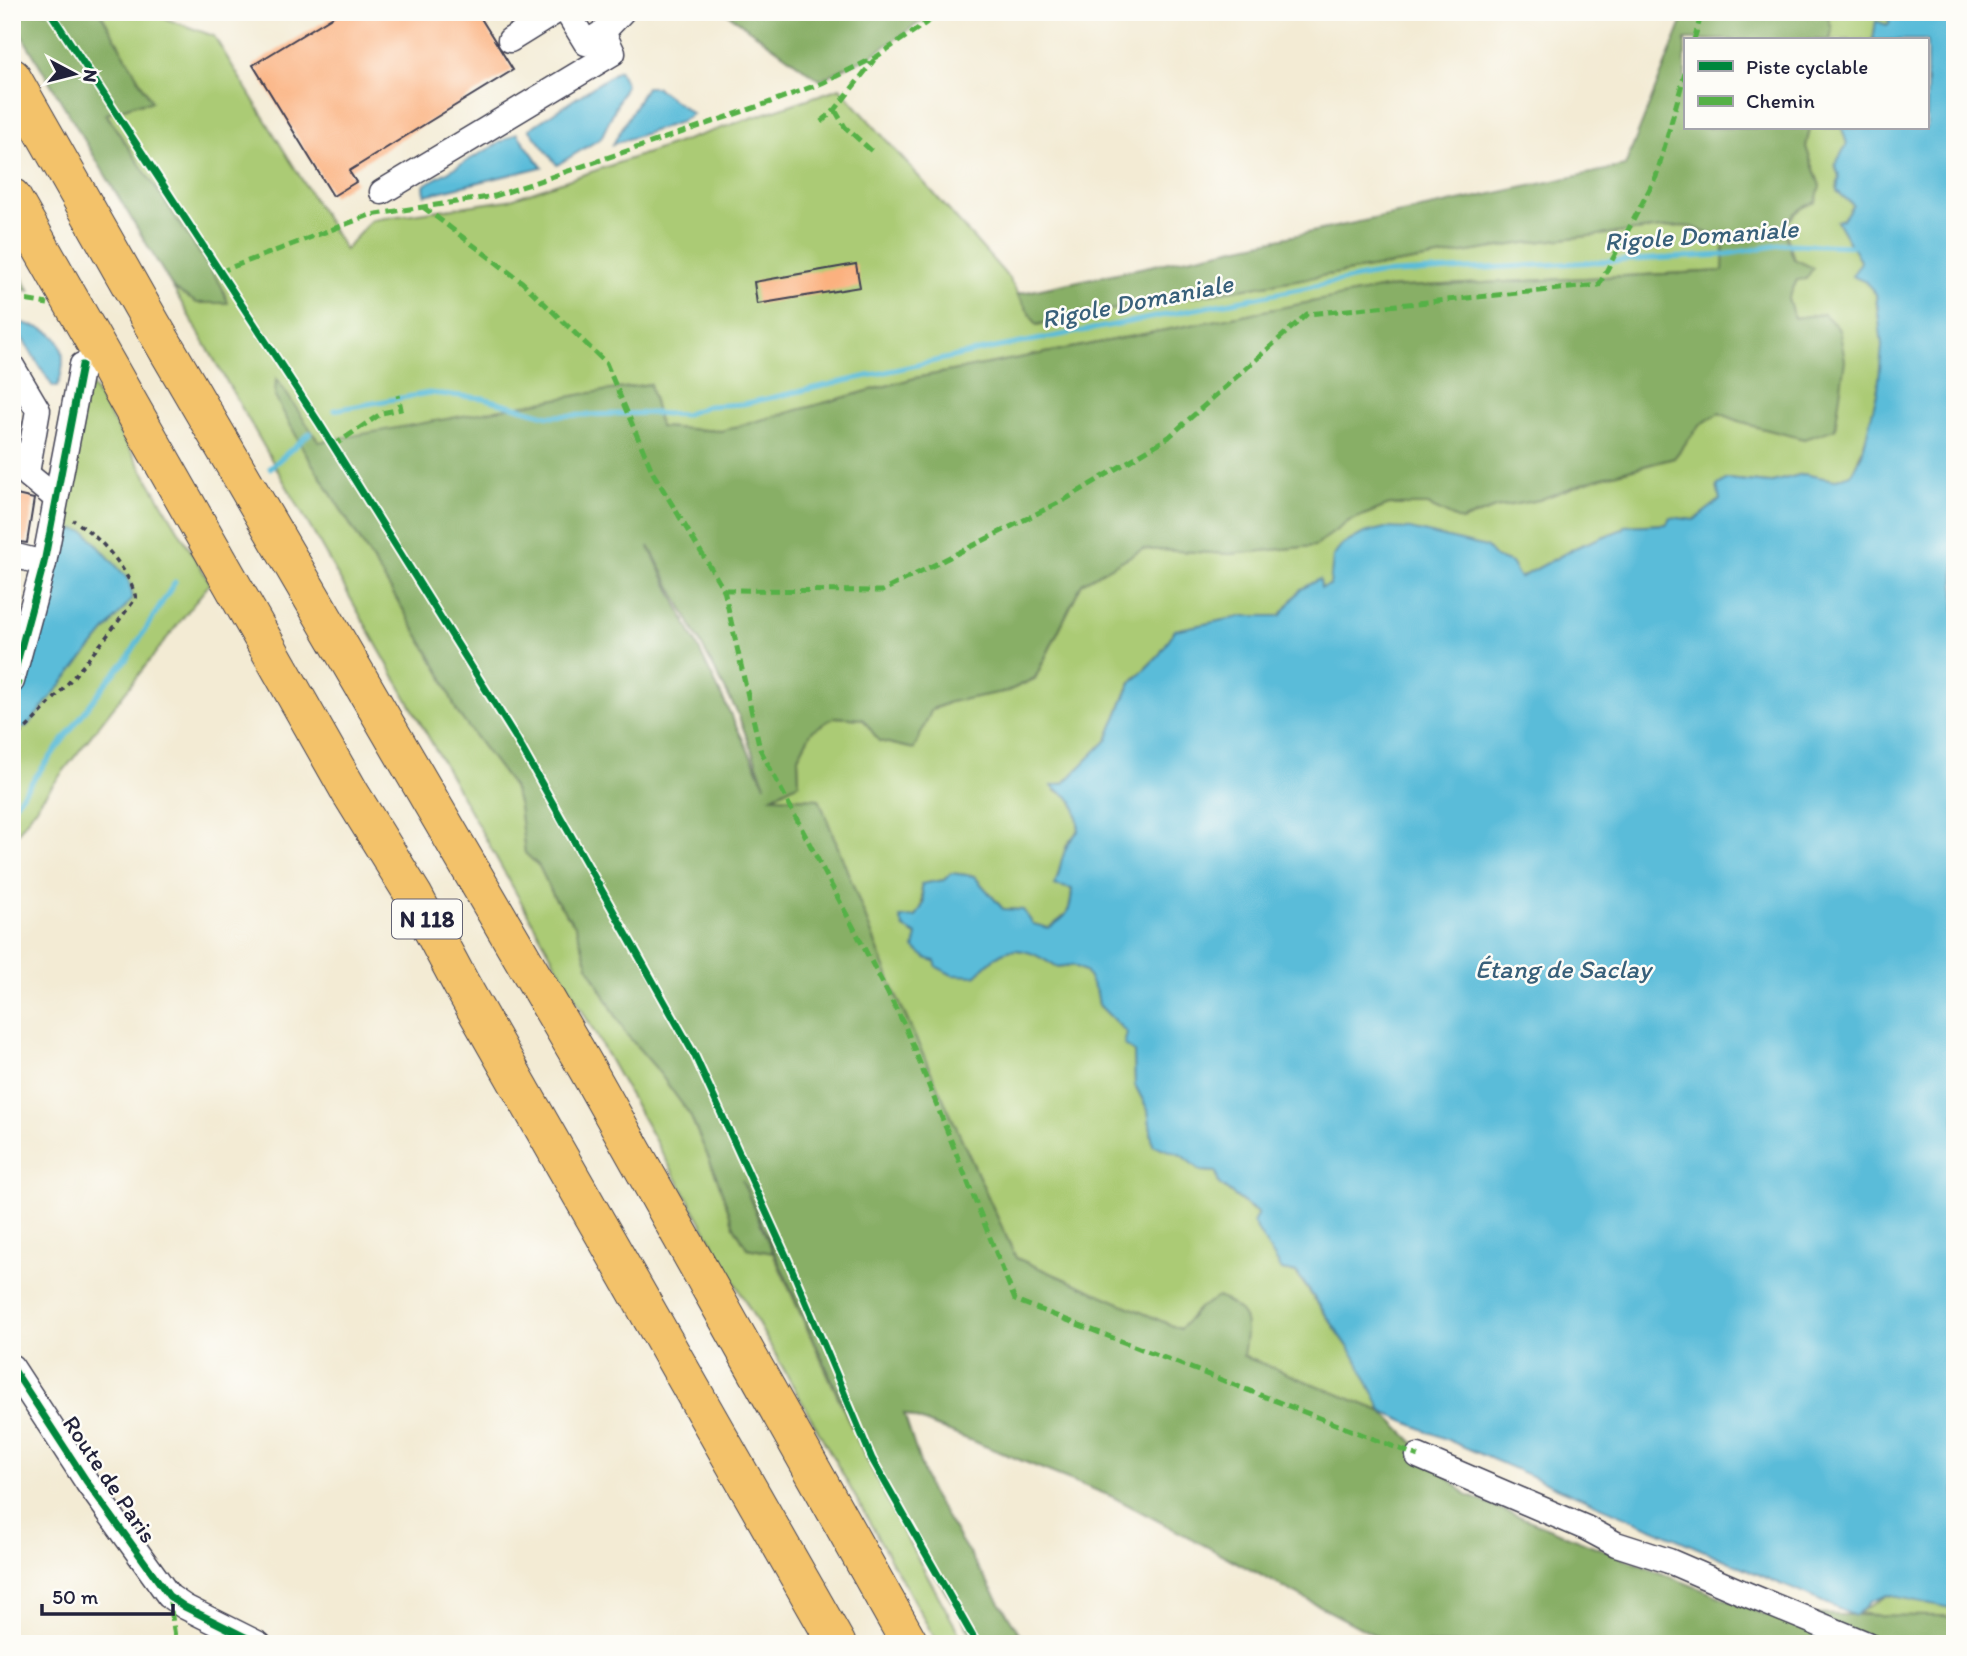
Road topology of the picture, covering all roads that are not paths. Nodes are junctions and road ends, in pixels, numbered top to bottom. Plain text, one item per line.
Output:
1 (555, 12) edge
2 (567, 12) edge
3 (622, 12) edge
4 (603, 32) junction
5 (510, 40) dead end
6 (12, 77) edge
7 (382, 192) dead end
8 (12, 198) edge
9 (82, 365) dead end
10 (12, 366) edge
11 (12, 452) edge
12 (27, 473) junction
13 (55, 504) junction
14 (12, 555) edge
15 (44, 563) junction
16 (12, 681) edge
17 (12, 1367) edge
18 (1418, 1456) dead end
19 (259, 1644) edge
20 (837, 1644) edge
21 (911, 1644) edge
22 (1867, 1644) edge

1 - 5 street
2 - 4 street
3 - 4 street
4 - 7 street
6 - 21 highway, N 118
8 - 20 highway, N 118
9 - 13 street
10 - 12 street
11 - 12 street
12 - 13 street
13 - 15 street
14 - 15 street
15 - 16 street
17 - 19 street, Route de Paris
18 - 22 street

